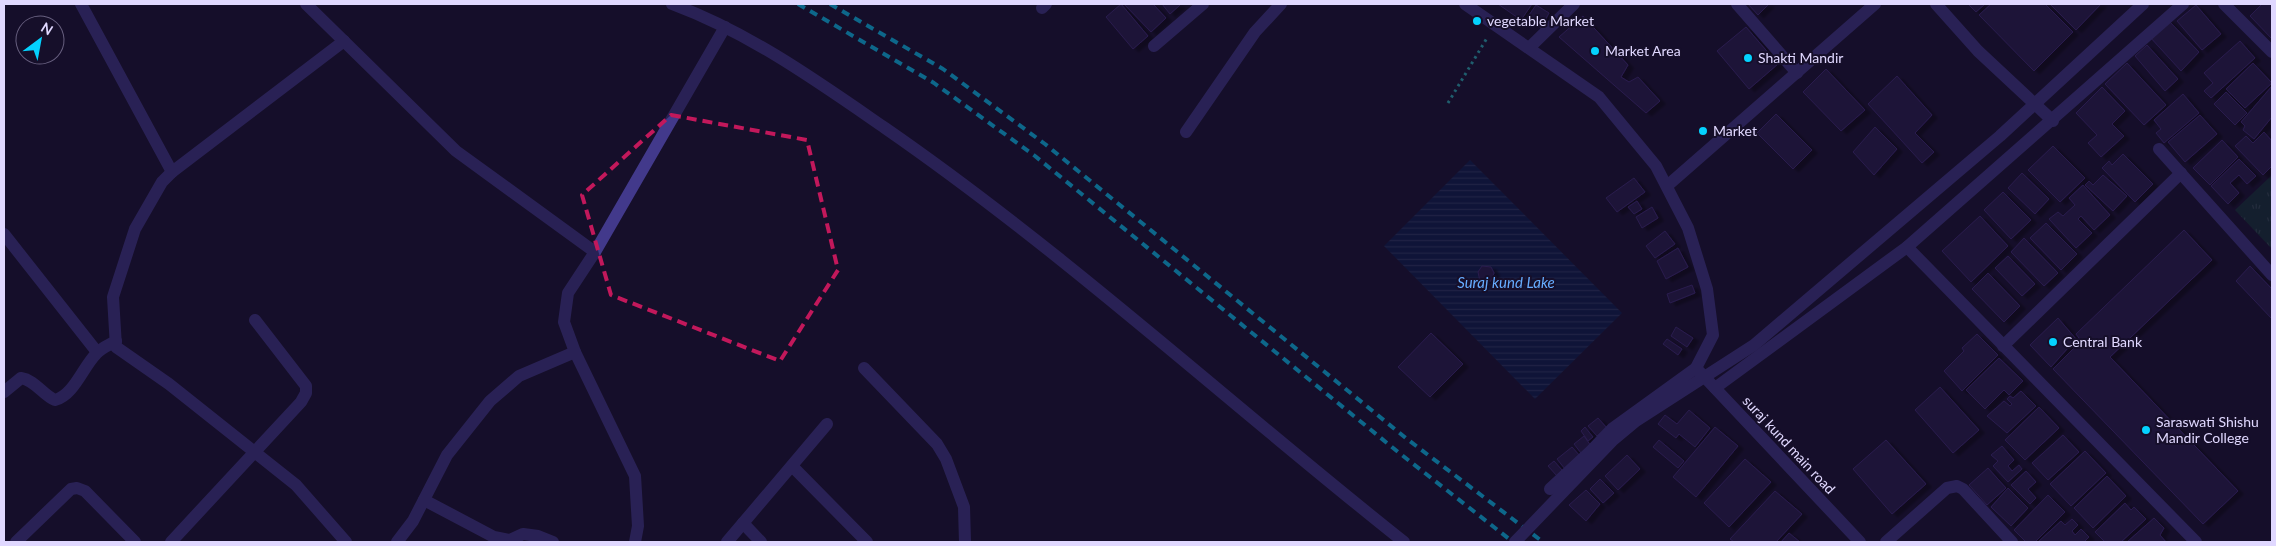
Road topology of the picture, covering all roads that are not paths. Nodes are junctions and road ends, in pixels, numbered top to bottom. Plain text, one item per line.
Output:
1 (81, 4) edge
2 (306, 4) edge
3 (672, 4) edge
4 (1203, 4) edge
5 (1281, 4) edge
6 (1465, 4) edge
7 (1574, 4) edge
8 (1737, 4) edge
9 (1875, 4) edge
10 (1936, 4) edge
11 (2143, 4) edge
12 (2183, 4) edge
13 (2224, 4) edge
14 (725, 27) junction
15 (344, 41) junction
16 (1154, 46) dead end
17 (1529, 48) junction
18 (2272, 52) edge
19 (1796, 73) junction
20 (2053, 121) junction
21 (1186, 132) dead end
22 (2159, 149) dead end
23 (172, 172) junction
24 (2181, 173) junction
25 (1667, 186) junction
26 (4, 234) edge
27 (1907, 247) junction
28 (595, 252) junction
29 (2272, 275) edge
30 (255, 320) dead end
31 (116, 341) junction
32 (2003, 346) junction
33 (97, 352) junction
34 (575, 352) junction
35 (864, 368) dead end
36 (1696, 368) junction
37 (1715, 388) junction
38 (4, 392) edge
39 (828, 424) dead end
40 (255, 452) junction
41 (792, 466) junction
42 (1550, 489) dead end
43 (424, 500) junction
44 (744, 523) junction
45 (16, 542) edge
46 (135, 542) edge
47 (171, 542) edge
48 (346, 542) edge
49 (397, 542) edge
50 (553, 542) edge
51 (635, 542) edge
52 (728, 542) edge
53 (761, 542) edge
54 (867, 542) edge
55 (965, 542) edge
56 (1404, 542) edge
57 (1515, 542) edge
58 (1860, 542) edge
59 (1886, 542) edge
60 (2012, 542) edge
61 (2196, 542) edge

1 - 23 street
2 - 15 street
3 - 14 street
4 - 16 street
5 - 21 street
6 - 17 street
7 - 17 street
8 - 19 street
9 - 19 street
10 - 20 street
11 - 57 street, bridge
12 - 20 street
13 - 18 street
14 - 28 street
14 - 56 street
15 - 23 street
15 - 28 street
17 - 25 street
19 - 25 street
20 - 27 street
22 - 24 street
23 - 31 street
24 - 29 street
24 - 32 street
25 - 36 street
26 - 33 street
27 - 32 street
27 - 37 street
28 - 34 street
30 - 40 street
31 - 33 street
31 - 40 street
32 - 61 street
33 - 38 street
34 - 43 street
34 - 51 street
35 - 55 street
36 - 37 street, suraj kund main road
36 - 42 street
37 - 58 street, suraj kund main road
39 - 41 street
40 - 47 street
40 - 48 street
41 - 44 street
41 - 54 street
43 - 49 street
43 - 50 street
44 - 52 street
44 - 53 street
45 - 46 street
59 - 60 street

